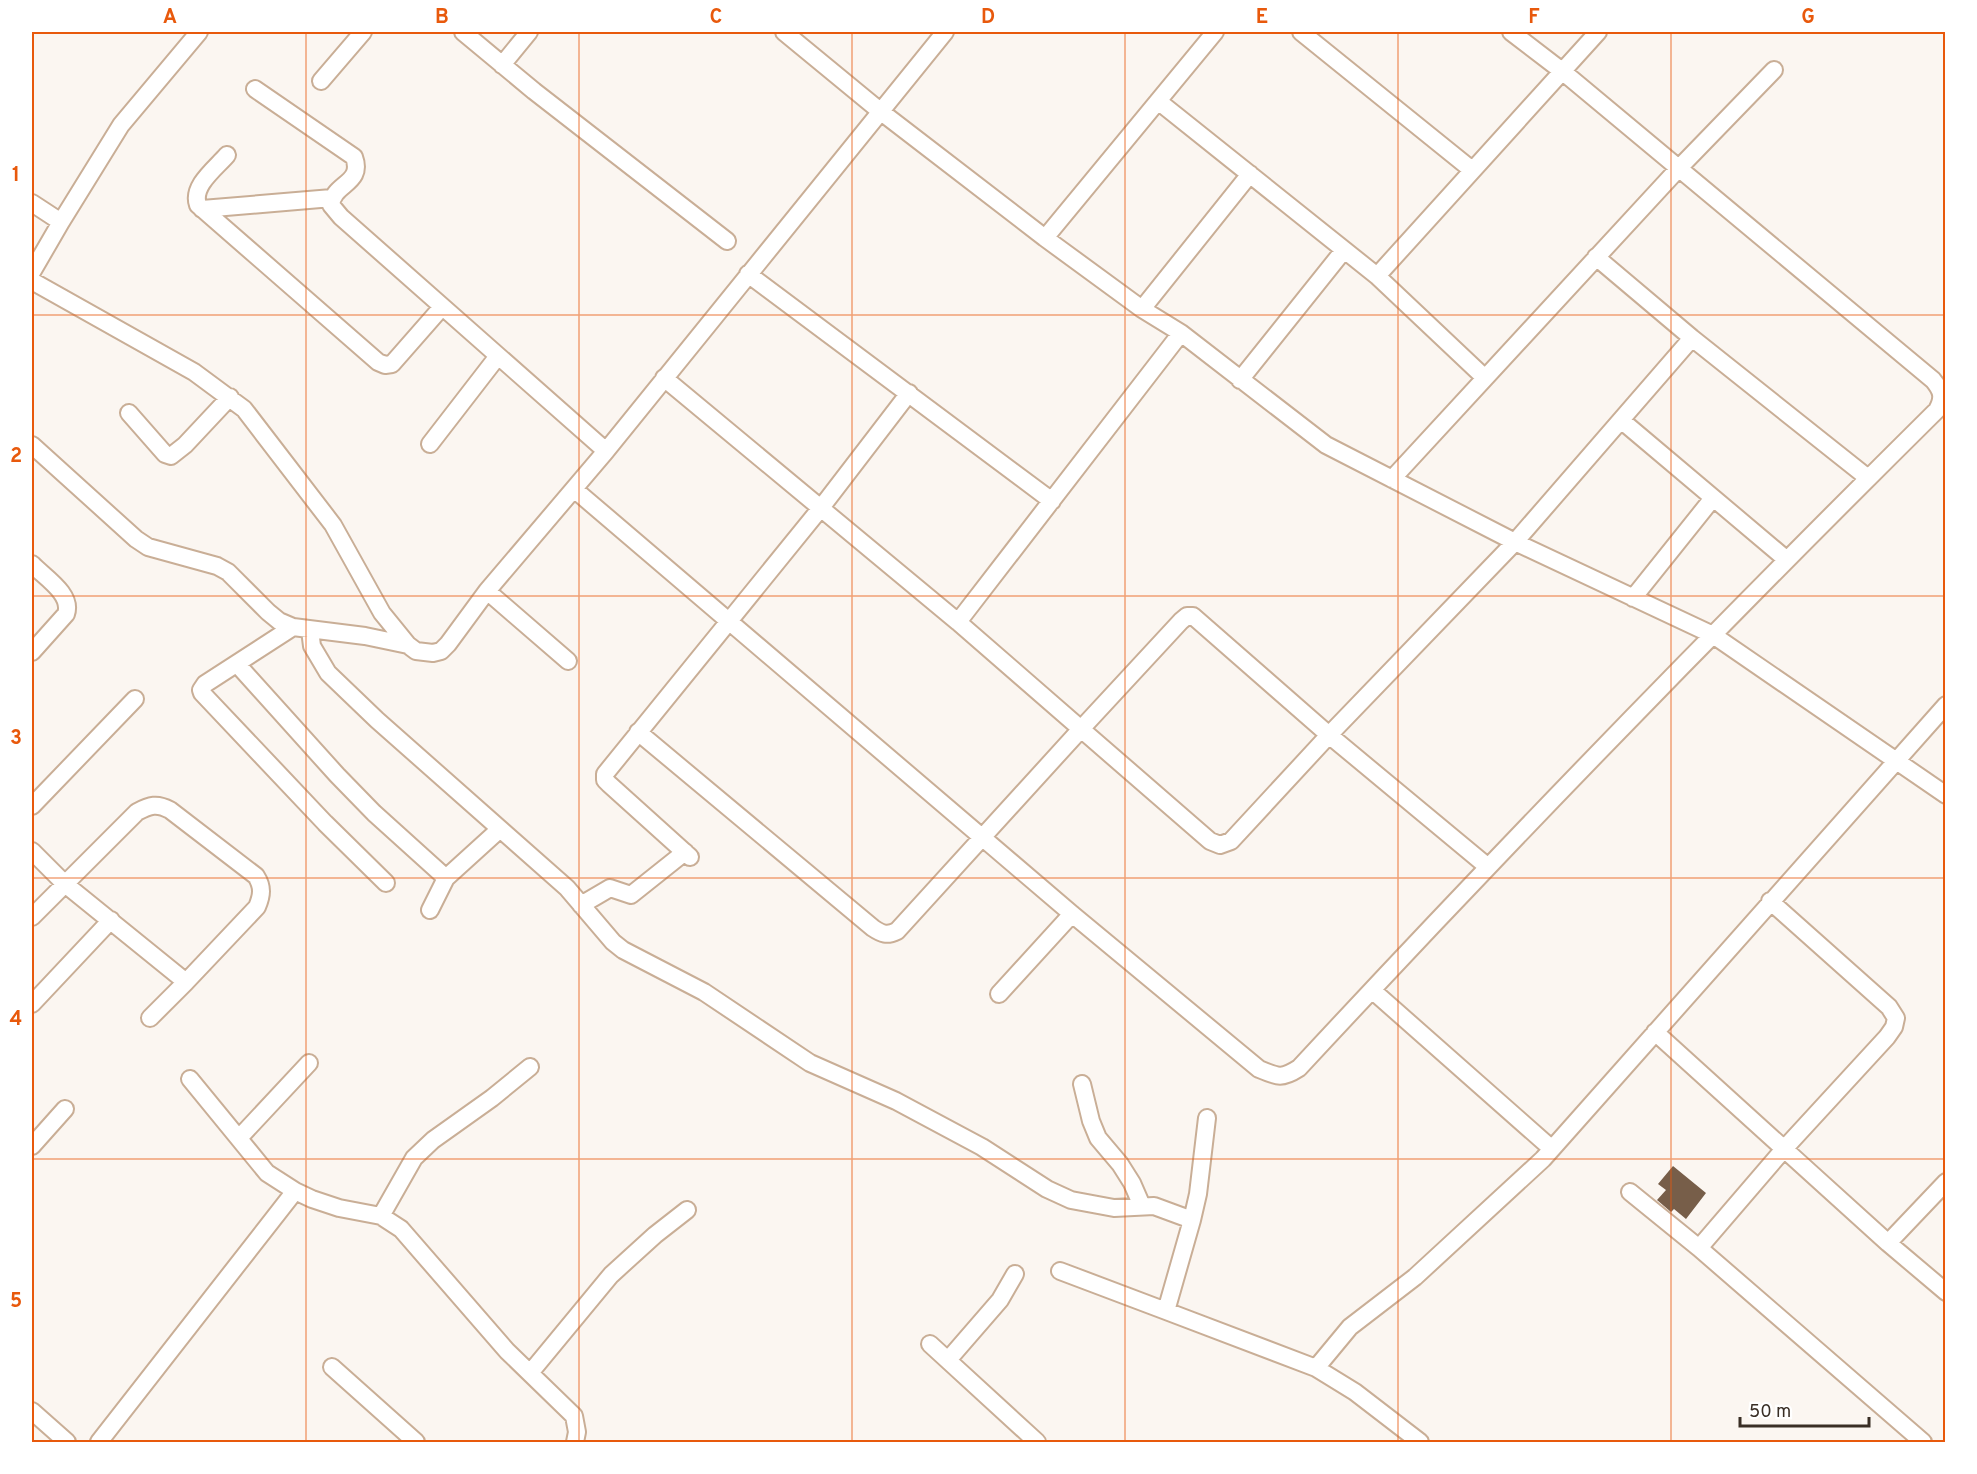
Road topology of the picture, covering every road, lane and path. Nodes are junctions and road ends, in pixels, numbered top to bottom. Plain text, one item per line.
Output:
1 (199, 32) edge
2 (363, 32) edge
3 (463, 32) edge
4 (529, 32) edge
5 (784, 32) edge
6 (945, 32) edge
7 (1215, 32) edge
8 (1301, 32) edge
9 (1511, 32) edge
10 (1598, 32) edge
11 (502, 64) junction
12 (1774, 70) dead end
13 (1562, 71) junction
14 (321, 81) dead end
15 (255, 89) dead end
16 (1158, 101) junction
17 (880, 111) junction
18 (227, 155) dead end
19 (1678, 168) junction
20 (1472, 170) junction
21 (1250, 174) junction
22 (332, 198) junction
23 (32, 203) edge
24 (202, 209) junction
25 (61, 222) junction
26 (1045, 238) junction
27 (727, 241) dead end
28 (1344, 250) junction
29 (1596, 257) junction
30 (32, 272) edge
31 (748, 274) junction
32 (1377, 276) junction
33 (32, 281) edge
34 (442, 307) junction
35 (1142, 309) junction
36 (1181, 333) junction
37 (1692, 338) junction
38 (498, 356) junction
39 (664, 378) junction
40 (1485, 378) junction
41 (1240, 380) junction
42 (909, 393) junction
43 (230, 398) junction
44 (129, 413) dead end
45 (1621, 420) junction
46 (430, 444) dead end
47 (32, 445) edge
48 (606, 451) junction
49 (1868, 478) junction
50 (1392, 479) junction
51 (574, 489) junction
52 (1713, 498) junction
53 (1052, 501) junction
54 (820, 509) junction
55 (1515, 542) junction
56 (1787, 560) junction
57 (32, 564) edge
58 (487, 591) junction
59 (1633, 598) junction
60 (728, 622) junction
61 (958, 622) junction
62 (292, 627) junction
63 (310, 630) junction
64 (1713, 635) junction
65 (408, 645) junction
66 (32, 652) edge
67 (568, 661) dead end
68 (237, 664) junction
69 (135, 699) dead end
70 (1946, 705) edge
71 (1081, 729) junction
72 (638, 732) junction
73 (1329, 735) junction
74 (1895, 760) junction
75 (1946, 795) edge
76 (32, 806) edge
77 (500, 829) junction
78 (982, 837) junction
79 (32, 851) edge
80 (1488, 867) junction
81 (446, 878) junction
82 (386, 883) dead end
83 (65, 884) junction
84 (1770, 902) junction
85 (581, 905) junction
86 (430, 910) dead end
87 (1072, 914) junction
88 (32, 917) edge
89 (111, 920) junction
90 (186, 982) junction
91 (1372, 990) junction
92 (999, 994) dead end
93 (32, 1004) edge
94 (150, 1018) dead end
95 (1654, 1032) junction
96 (309, 1063) dead end
97 (530, 1066) dead end
98 (190, 1079) dead end
99 (1082, 1084) dead end
100 (65, 1109) dead end
101 (1207, 1118) dead end
102 (239, 1138) junction
103 (32, 1146) edge
104 (1552, 1149) junction
105 (1784, 1149) junction
106 (1946, 1182) edge
107 (295, 1191) junction
108 (1630, 1192) dead end
109 (1142, 1206) junction
110 (687, 1210) dead end
111 (381, 1216) junction
112 (1192, 1220) junction
113 (1888, 1243) junction
114 (1699, 1248) junction
115 (1060, 1271) dead end
116 (1015, 1274) dead end
117 (1946, 1292) edge
118 (1166, 1311) junction
119 (930, 1344) dead end
120 (948, 1360) junction
121 (332, 1367) dead end
122 (1316, 1368) junction
123 (530, 1373) junction
124 (32, 1411) edge
125 (67, 1443) edge
126 (99, 1443) edge
127 (416, 1443) edge
128 (575, 1443) edge
129 (1037, 1443) edge
130 (1420, 1443) edge
131 (1923, 1443) edge

1 - 25 street
2 - 14 street
3 - 11 street
4 - 11 street
5 - 17 street
6 - 17 street
7 - 16 street
8 - 20 street
9 - 13 street
10 - 13 street
11 - 27 street
12 - 19 street
13 - 19 street
13 - 20 street
15 - 22 street
16 - 21 street
16 - 26 street
17 - 26 street
17 - 31 street
18 - 24 street
19 - 29 street
19 - 49 street
20 - 32 street
21 - 28 street
21 - 35 street
22 - 24 street
22 - 34 street
23 - 25 street
24 - 34 street
25 - 30 street
26 - 35 street
28 - 32 street
28 - 41 street
29 - 37 street
29 - 40 street
31 - 39 street
31 - 42 street
32 - 40 street
33 - 43 street
34 - 38 street
35 - 36 street
36 - 41 street
36 - 53 street
37 - 45 street
37 - 49 street
38 - 46 street
38 - 48 street
39 - 48 street
39 - 54 street
40 - 50 street
41 - 50 street
42 - 53 street
42 - 54 street
43 - 44 street
43 - 65 street
45 - 52 street
45 - 55 street
47 - 62 street
48 - 51 street
49 - 56 street
50 - 55 street
51 - 58 street
51 - 60 street
52 - 56 street
52 - 59 street
53 - 61 street
54 - 60 street
54 - 61 street
55 - 59 street
55 - 73 street
56 - 64 street
57 - 66 street
58 - 65 street
58 - 67 street
59 - 64 street
60 - 72 street
60 - 78 street
61 - 71 street
62 - 63 street
62 - 68 street
63 - 65 street
63 - 77 street
64 - 74 street
64 - 80 street
68 - 81 street
68 - 82 street
69 - 76 street
70 - 74 street
71 - 73 street
71 - 73 street
71 - 78 street
72 - 78 street
72 - 85 street
73 - 80 street
74 - 75 street
74 - 84 street
77 - 81 street
77 - 85 street
78 - 87 street
79 - 83 street
80 - 91 street
81 - 86 street
83 - 88 street
83 - 89 street
83 - 90 street
84 - 95 street
84 - 105 street
85 - 109 street
87 - 91 street
87 - 92 street
89 - 90 street
89 - 93 street
90 - 94 street
91 - 104 street
95 - 104 street
95 - 105 street
96 - 102 street
97 - 111 street
98 - 102 street
99 - 109 street
100 - 103 street
101 - 112 street
102 - 107 street
104 - 122 street
105 - 113 street
105 - 114 street
106 - 113 street
107 - 111 street
107 - 126 street
108 - 114 street
109 - 112 street
110 - 123 street
111 - 123 street
112 - 118 street
113 - 117 street
114 - 131 street
115 - 118 street
116 - 120 street
118 - 122 street
119 - 120 street
120 - 129 street
121 - 127 street
122 - 130 street
123 - 128 street
124 - 125 street

